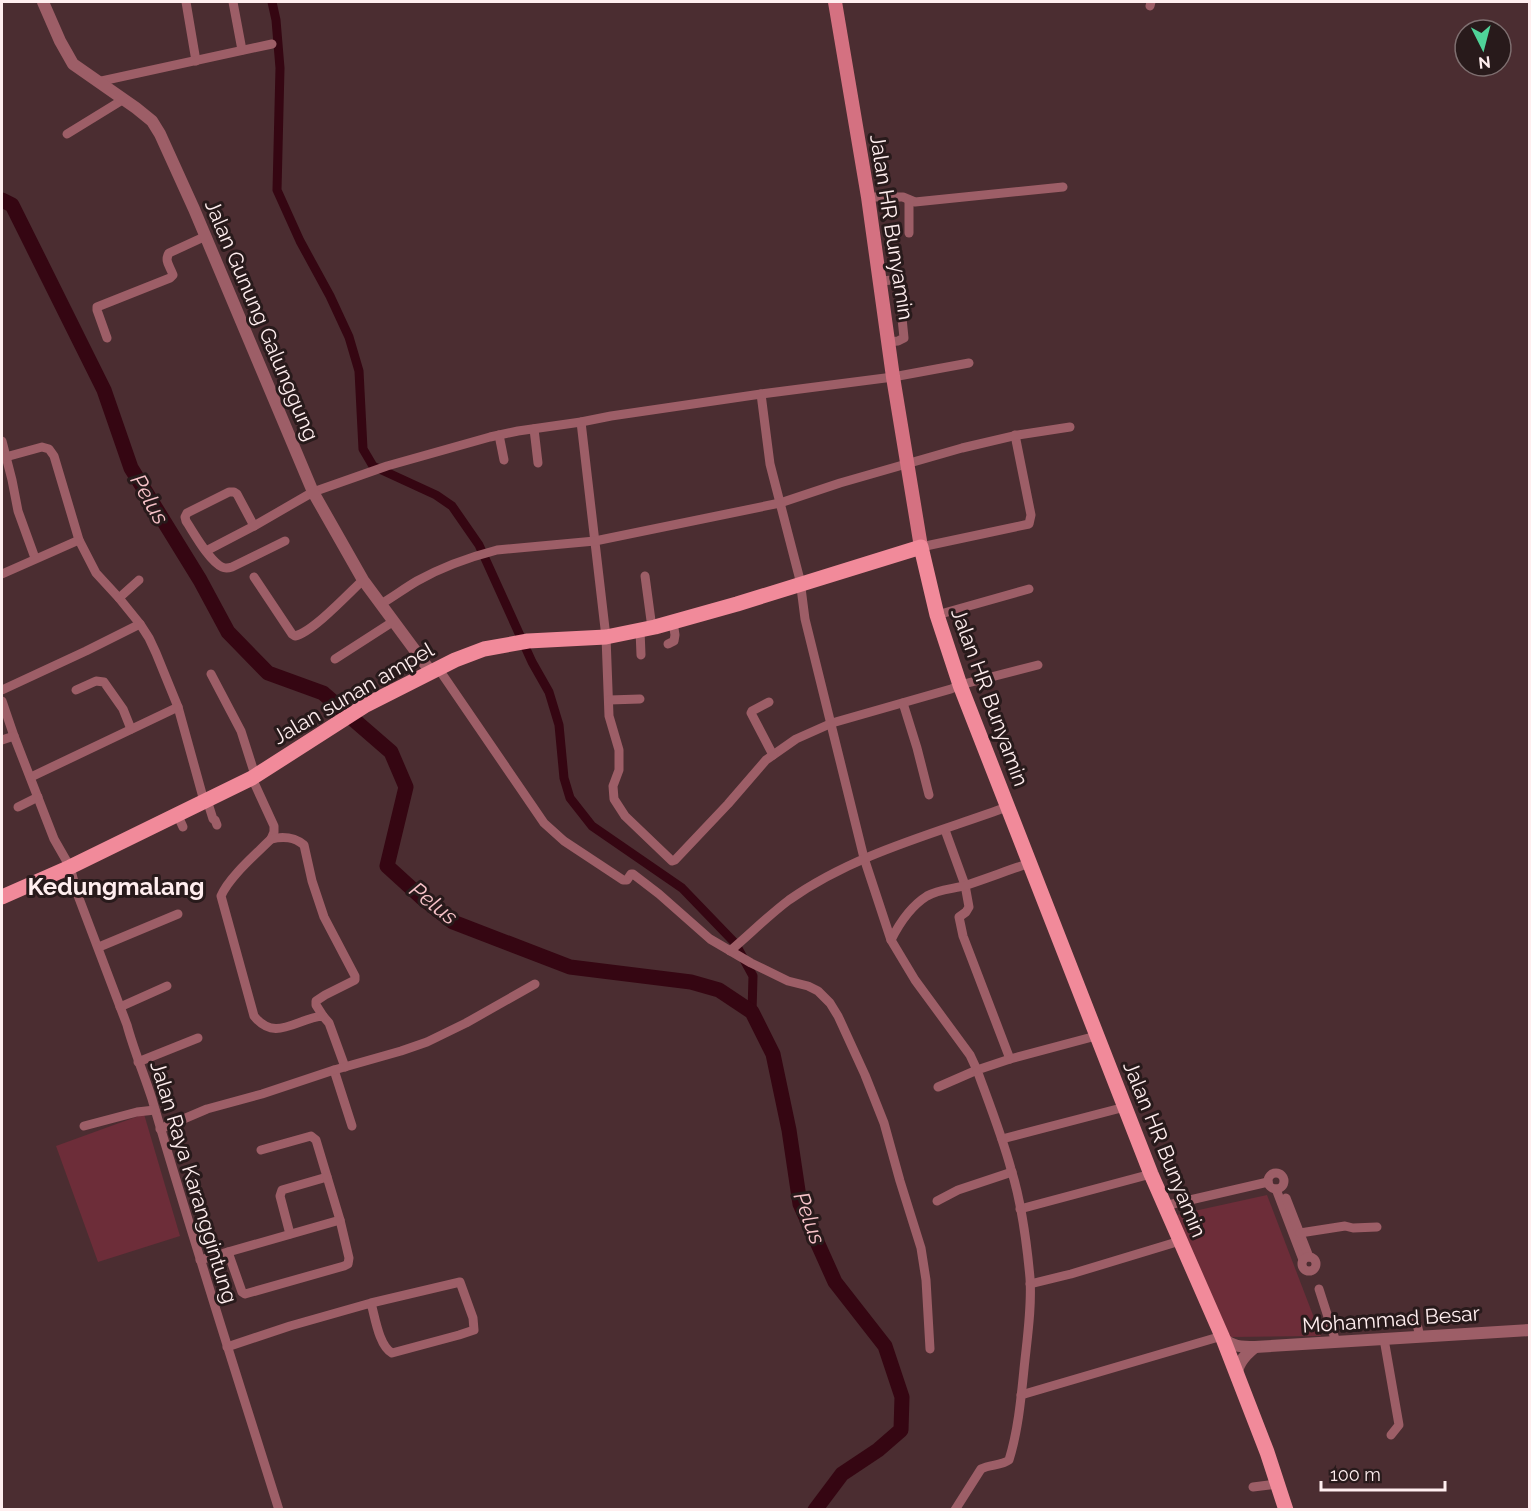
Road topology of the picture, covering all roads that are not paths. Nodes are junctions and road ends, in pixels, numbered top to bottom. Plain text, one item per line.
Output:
1 (43, 2) edge
2 (186, 2) edge
3 (233, 2) edge
4 (835, 2) edge
5 (272, 44) dead end
6 (242, 50) junction
7 (195, 61) junction
8 (98, 82) junction
9 (124, 99) junction
10 (67, 134) dead end
11 (1063, 187) dead end
12 (868, 196) junction
13 (909, 200) junction
14 (909, 233) dead end
15 (206, 237) junction
16 (107, 338) dead end
17 (969, 363) dead end
18 (893, 377) junction
19 (761, 394) junction
20 (581, 422) junction
21 (1070, 427) dead end
22 (534, 429) junction
23 (499, 435) junction
24 (1015, 435) junction
25 (2, 441) edge
26 (4, 458) edge
27 (504, 460) dead end
28 (538, 463) dead end
29 (908, 463) junction
30 (314, 492) junction
31 (780, 503) junction
32 (254, 526) junction
33 (79, 540) junction
34 (285, 541) dead end
35 (595, 541) junction
36 (921, 547) junction
37 (206, 551) junction
38 (35, 558) junction
39 (2, 574) edge
40 (645, 576) dead end
41 (254, 577) dead end
42 (139, 580) dead end
43 (363, 580) junction
44 (801, 584) junction
45 (1029, 589) dead end
46 (119, 598) junction
47 (381, 604) junction
48 (937, 615) junction
49 (394, 621) junction
50 (673, 622) junction
51 (140, 624) junction
52 (646, 629) junction
53 (606, 636) junction
54 (668, 644) dead end
55 (641, 655) dead end
56 (335, 659) dead end
57 (1038, 665) dead end
58 (435, 670) junction
59 (211, 674) dead end
60 (960, 685) junction
61 (2, 690) edge
62 (76, 690) dead end
63 (640, 699) dead end
64 (609, 700) junction
65 (2, 701) edge
66 (769, 702) dead end
67 (903, 703) junction
68 (178, 707) junction
69 (832, 723) junction
70 (131, 729) junction
71 (14, 736) junction
72 (2, 740) edge
73 (773, 755) junction
74 (31, 777) junction
75 (253, 777) junction
76 (929, 795) dead end
77 (38, 797) junction
78 (205, 801) junction
79 (18, 807) dead end
80 (1007, 807) junction
81 (217, 825) dead end
82 (945, 830) junction
83 (272, 839) junction
84 (864, 858) junction
85 (1030, 863) junction
86 (70, 867) junction
87 (965, 885) junction
88 (2, 897) edge
89 (178, 914) dead end
90 (891, 940) junction
91 (99, 947) junction
92 (730, 951) junction
93 (535, 984) dead end
94 (167, 986) dead end
95 (120, 1007) junction
96 (323, 1016) junction
97 (1096, 1036) junction
98 (198, 1038) dead end
99 (1010, 1059) junction
100 (138, 1062) junction
101 (345, 1067) junction
102 (334, 1070) junction
103 (977, 1070) junction
104 (938, 1087) dead end
105 (1125, 1107) junction
106 (155, 1110) junction
107 (84, 1126) dead end
108 (352, 1126) dead end
109 (160, 1129) junction
110 (1002, 1139) junction
111 (261, 1150) dead end
112 (1012, 1172) junction
113 (1151, 1174) junction
114 (327, 1177) junction
115 (1275, 1186) junction
116 (937, 1201) dead end
117 (1164, 1206) junction
118 (1020, 1209) junction
119 (340, 1220) junction
120 (1377, 1227) dead end
121 (1300, 1233) junction
122 (290, 1234) junction
123 (1180, 1241) junction
124 (228, 1252) junction
125 (200, 1260) junction
126 (1030, 1284) junction
127 (1319, 1289) dead end
128 (371, 1303) junction
129 (1330, 1325) junction
130 (1530, 1330) edge
131 (1222, 1336) junction
132 (1420, 1337) junction
133 (1384, 1339) junction
134 (1336, 1342) junction
135 (227, 1347) junction
136 (1255, 1347) junction
137 (930, 1349) dead end
138 (1238, 1380) junction
139 (1021, 1395) junction
140 (1391, 1435) dead end
141 (1277, 1484) junction
142 (1253, 1487) dead end
143 (279, 1509) edge
144 (955, 1509) edge
145 (1286, 1509) edge

1 - 8 street, Jalan Gunung Galunggung
2 - 7 street
3 - 6 street
4 - 12 main road, Jalan HR Bunyamin
5 - 6 street
6 - 7 street
7 - 8 street
8 - 9 street, Jalan Gunung Galunggung
9 - 10 street
9 - 15 street, Jalan Gunung Galunggung
11 - 13 street
12 - 13 street
12 - 18 main road, Jalan HR Bunyamin
13 - 14 street
15 - 16 street
15 - 30 street, Jalan Gunung Galunggung
17 - 18 street
18 - 19 street
18 - 29 main road, Jalan HR Bunyamin
19 - 20 street
19 - 31 street
20 - 22 street
20 - 35 street
21 - 24 street
22 - 23 street
22 - 28 street
23 - 27 street
23 - 30 street
24 - 29 street
24 - 36 street
25 - 26 street
26 - 33 street
26 - 38 street
29 - 31 street
29 - 36 main road, Jalan HR Bunyamin
30 - 32 street
30 - 43 street, Jalan Gunung Galunggung
31 - 35 street
31 - 44 street
32 - 37 street
32 - 37 street
33 - 38 street
33 - 46 street
34 - 37 street
35 - 47 street
35 - 53 street
36 - 44 main road, Jalan sunan ampel
36 - 48 main road, Jalan HR Bunyamin
38 - 39 street
40 - 52 street
41 - 43 street
42 - 46 street
43 - 47 street, Jalan Gunung Galunggung
44 - 50 main road, Jalan sunan ampel
44 - 69 street
45 - 48 street
46 - 51 street
47 - 49 street, Jalan Gunung Galunggung
48 - 60 main road, Jalan HR Bunyamin
49 - 56 street
49 - 58 street, Jalan Gunung Galunggung
50 - 52 main road, Jalan sunan ampel
50 - 54 street
51 - 61 street
51 - 68 street
52 - 53 main road, Jalan sunan ampel
52 - 55 street
53 - 58 main road, Jalan sunan ampel
53 - 64 street
57 - 60 street
58 - 75 main road, Jalan sunan ampel
58 - 92 street
59 - 75 street
60 - 67 street
60 - 80 main road, Jalan HR Bunyamin
62 - 70 street
63 - 64 street
64 - 73 street
65 - 71 street, Jalan Raya Karanggintung
66 - 73 street
67 - 69 street
67 - 76 street
68 - 70 street
68 - 78 street
69 - 73 street
69 - 84 street
70 - 74 street
71 - 72 street
71 - 74 street, Jalan Raya Karanggintung
74 - 77 street, Jalan Raya Karanggintung
75 - 78 main road, Jalan sunan ampel
75 - 83 street
77 - 79 street
77 - 86 street, Jalan Raya Karanggintung
78 - 81 street
78 - 86 main road, Jalan sunan ampel
80 - 82 street
80 - 85 main road, Jalan HR Bunyamin
82 - 84 street
82 - 87 street
83 - 96 street
83 - 96 street
84 - 90 street
84 - 92 street
85 - 87 street
85 - 97 main road, Jalan HR Bunyamin
86 - 88 main road, Jalan sunan ampel
86 - 91 street, Jalan Raya Karanggintung
87 - 90 street
87 - 99 street
89 - 91 street
90 - 103 street
91 - 95 street, Jalan Raya Karanggintung
92 - 137 street
93 - 101 street
94 - 95 street
95 - 100 street, Jalan Raya Karanggintung
96 - 101 street
97 - 99 street
97 - 105 main road, Jalan HR Bunyamin
98 - 100 street
99 - 103 street
100 - 106 street, Jalan Raya Karanggintung
101 - 102 street
102 - 108 street
102 - 109 street
103 - 104 street
103 - 110 street
105 - 110 street
105 - 113 main road, Jalan HR Bunyamin
106 - 107 street
106 - 109 street, Jalan Raya Karanggintung
109 - 125 street, Jalan Raya Karanggintung
110 - 112 street
111 - 114 street
112 - 116 street
112 - 118 street
113 - 117 main road, Jalan HR Bunyamin
113 - 118 street
114 - 119 street
114 - 122 street
115 - 117 street
115 - 121 street
115 - 121 street
117 - 123 main road, Jalan HR Bunyamin
118 - 126 street
119 - 122 street
119 - 124 street
120 - 121 street
122 - 124 street
123 - 126 street
123 - 131 main road, Jalan HR Bunyamin
124 - 125 street
125 - 135 street, Jalan Raya Karanggintung
126 - 139 street
127 - 129 street
128 - 128 street
128 - 135 street
129 - 132 street
129 - 134 street
130 - 132 street, Mohammad Besar
131 - 136 street
131 - 138 main road, Jalan HR Bunyamin
131 - 139 street
132 - 133 street, Mohammad Besar
133 - 134 street, Mohammad Besar
133 - 140 street
134 - 136 street, Mohammad Besar
135 - 143 street, Jalan Raya Karanggintung
136 - 138 street
138 - 141 main road, Jalan HR Bunyamin
139 - 144 street
141 - 142 street
141 - 145 main road, Jalan HR Bunyamin

